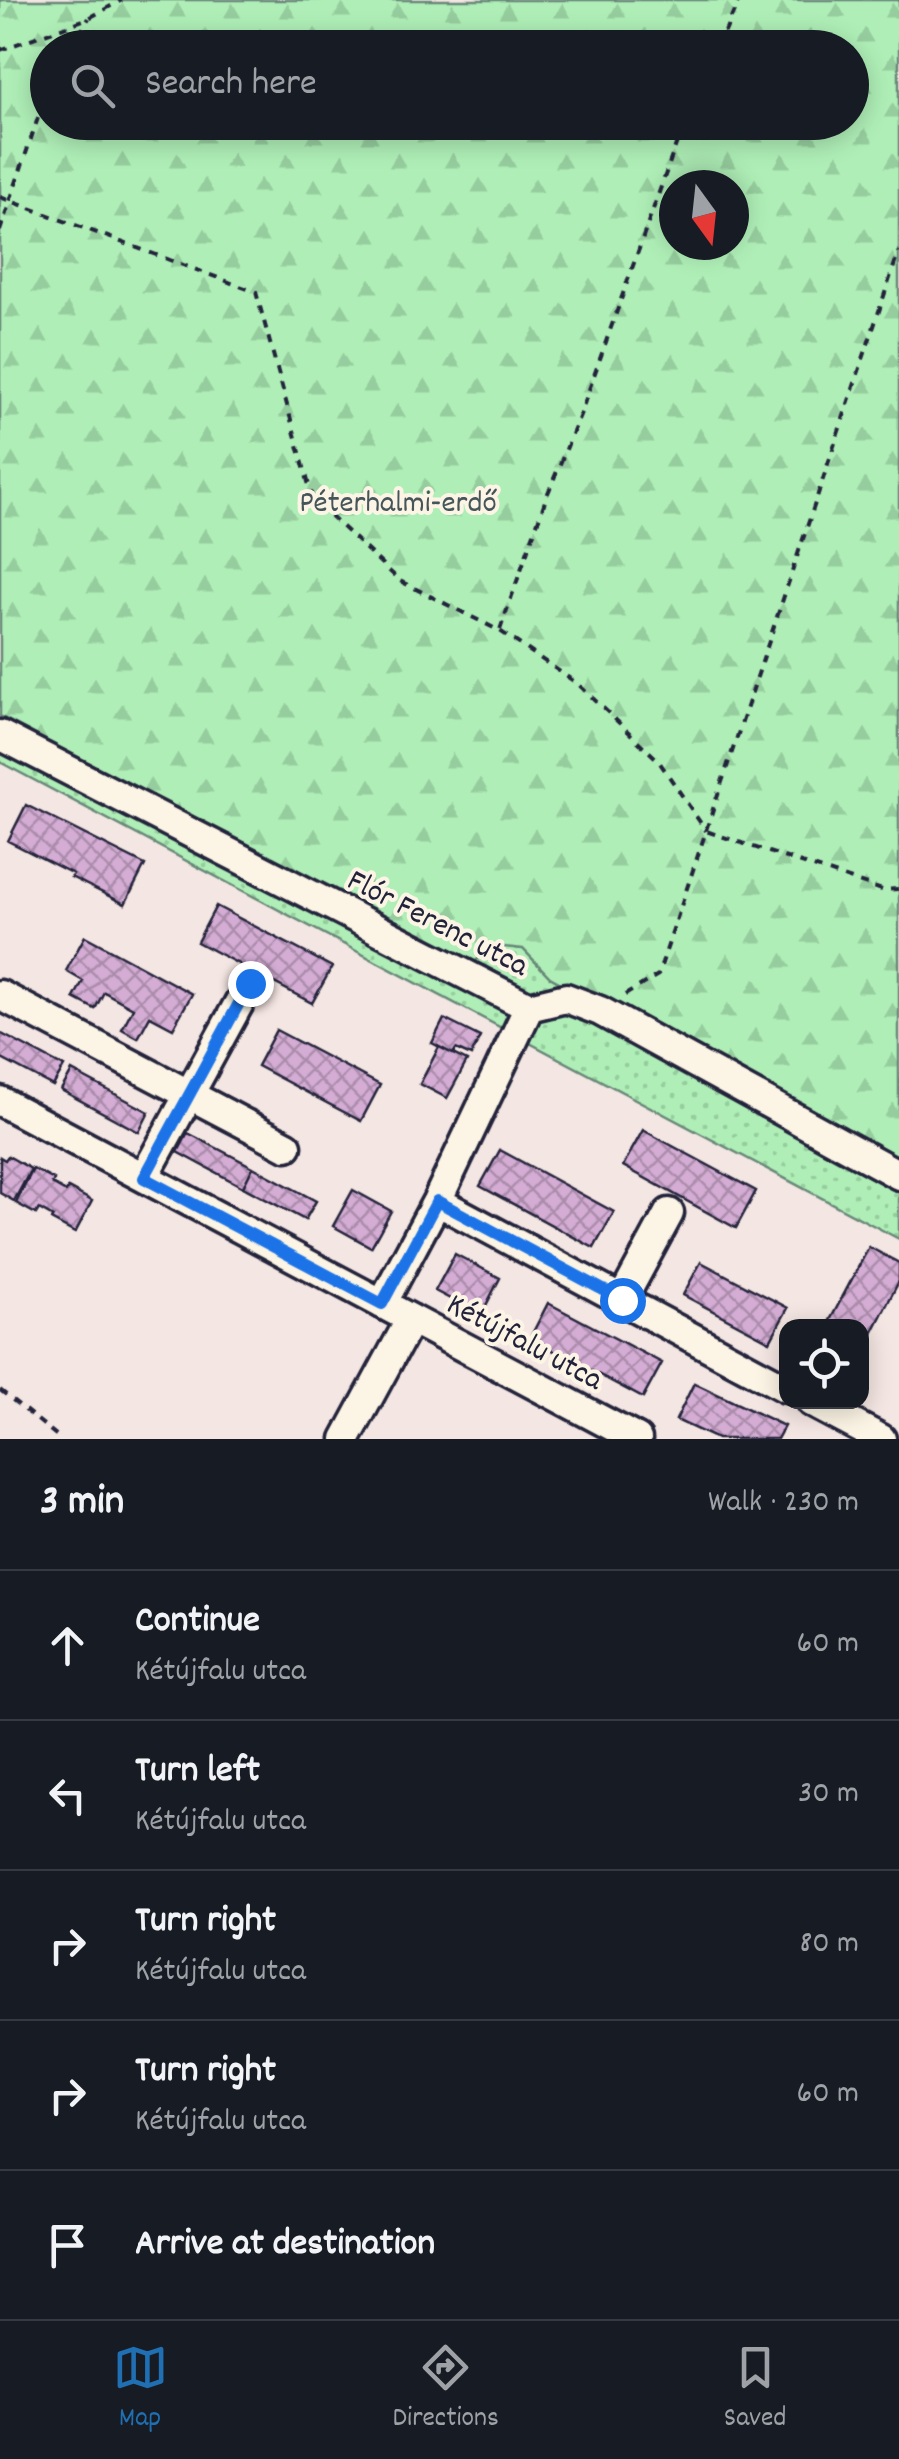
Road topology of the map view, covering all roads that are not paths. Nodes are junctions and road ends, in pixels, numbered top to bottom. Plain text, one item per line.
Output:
1 (0, 735) edge
2 (250, 983) dead end
3 (0, 995) edge
4 (529, 1007) junction
5 (189, 1094) junction
6 (0, 1101) edge
7 (287, 1146) dead end
8 (899, 1175) edge
9 (144, 1178) junction
10 (437, 1201) junction
11 (669, 1214) dead end
12 (622, 1300) junction
13 (382, 1304) junction
14 (410, 1318) junction
15 (779, 1384) edge
16 (824, 1409) edge
17 (346, 1439) edge
18 (637, 1439) edge
19 (882, 1439) edge

1 - 4 street, Flór Ferenc utca
2 - 5 street
3 - 5 street
4 - 8 street, Flór Ferenc utca
4 - 10 street
5 - 7 street
5 - 9 street
6 - 9 street, Kétújfalu utca
9 - 13 street, Kétújfalu utca
10 - 12 street
10 - 13 street
11 - 12 street
12 - 15 street
13 - 14 street, Kétújfalu utca
14 - 17 street
14 - 18 street, Kétújfalu utca
16 - 19 street

